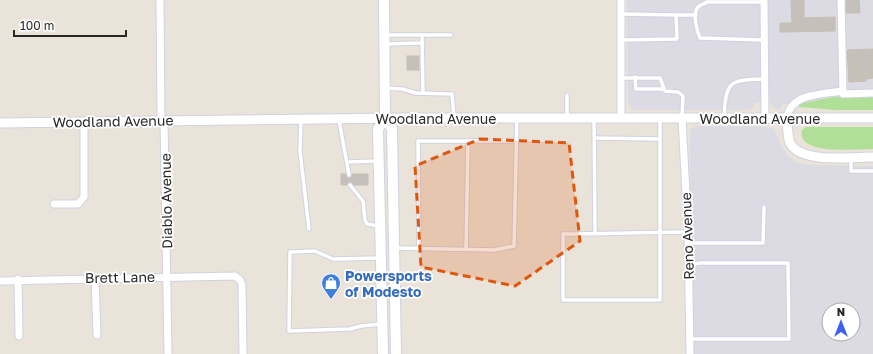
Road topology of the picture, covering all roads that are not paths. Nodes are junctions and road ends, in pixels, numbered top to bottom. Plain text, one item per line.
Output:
1 (160, 0) edge
2 (384, 0) edge
3 (621, 0) edge
4 (841, 0) edge
5 (764, 1) edge
6 (621, 14) junction
7 (676, 15) junction
8 (696, 15) junction
9 (422, 35) junction
10 (451, 35) dead end
11 (384, 39) junction
12 (621, 40) junction
13 (764, 40) junction
14 (422, 43) junction
15 (621, 78) junction
16 (635, 78) junction
17 (764, 79) junction
18 (385, 88) junction
19 (663, 90) junction
20 (843, 91) junction
21 (423, 93) junction
22 (873, 93) edge
23 (567, 95) dead end
24 (385, 118) junction
25 (454, 118) junction
26 (516, 118) junction
27 (567, 118) junction
28 (594, 118) junction
29 (621, 118) junction
30 (660, 118) junction
31 (682, 118) junction
32 (724, 118) junction
33 (765, 118) junction
34 (787, 118) junction
35 (873, 118) edge
36 (301, 119) junction
37 (339, 119) junction
38 (163, 120) junction
39 (84, 122) junction
40 (0, 123) edge
41 (595, 138) junction
42 (660, 139) junction
43 (468, 141) junction
44 (517, 141) junction
45 (850, 157) junction
46 (873, 157) edge
47 (379, 161) junction
48 (347, 162) junction
49 (873, 171) edge
50 (349, 174) dead end
51 (350, 185) dead end
52 (54, 204) dead end
53 (764, 207) dead end
54 (380, 226) junction
55 (309, 229) dead end
56 (659, 232) junction
57 (688, 232) junction
58 (595, 234) junction
59 (689, 243) junction
60 (394, 248) junction
61 (419, 248) junction
62 (466, 249) junction
63 (381, 262) junction
64 (689, 266) junction
65 (167, 276) junction
66 (95, 278) junction
67 (18, 279) junction
68 (0, 281) edge
69 (382, 324) junction
70 (97, 335) dead end
71 (396, 335) junction
72 (19, 336) dead end
73 (690, 339) junction
74 (168, 354) edge
75 (243, 354) edge
76 (383, 354) edge
77 (396, 354) edge
78 (690, 354) edge

1 - 38 street, Diablo Avenue
2 - 11 main road
3 - 6 street
4 - 20 street
5 - 8 lane
5 - 13 street
6 - 7 lane
6 - 12 street
7 - 8 lane
7 - 12 lane
8 - 13 lane
9 - 10 lane
9 - 11 lane
9 - 14 lane
11 - 14 lane
11 - 18 main road
12 - 15 street
13 - 17 street
14 - 21 lane
15 - 16 lane
15 - 29 street
16 - 19 lane
16 - 19 lane
17 - 32 lane
17 - 33 street
18 - 21 lane
18 - 24 main road
19 - 31 lane
20 - 22 street
20 - 34 street
21 - 25 lane
23 - 27 lane
24 - 25 street, Woodland Avenue
24 - 37 street, Woodland Avenue
24 - 47 main road
24 - 60 main road
25 - 26 street, Woodland Avenue
26 - 27 street, Woodland Avenue
26 - 44 lane
27 - 28 street, Woodland Avenue
28 - 29 street, Woodland Avenue
28 - 41 lane
29 - 30 street, Woodland Avenue
30 - 31 street, Woodland Avenue
30 - 42 lane
31 - 32 street, Woodland Avenue
31 - 57 street, Reno Avenue
32 - 33 street, Woodland Avenue
33 - 34 street, Woodland Avenue
34 - 35 street, Woodland Avenue
34 - 45 street
36 - 37 street, Woodland Avenue
36 - 38 street, Woodland Avenue
36 - 55 lane
37 - 48 lane
38 - 39 street, Woodland Avenue
38 - 65 street, Diablo Avenue
39 - 40 street, Woodland Avenue
39 - 52 street
41 - 42 lane
41 - 58 lane
42 - 56 lane
43 - 44 lane
43 - 61 lane
43 - 62 lane
44 - 62 lane
45 - 46 street
45 - 49 lane
47 - 48 lane
47 - 54 main road
48 - 50 lane
51 - 54 lane
53 - 59 lane
54 - 63 main road
56 - 57 lane
56 - 58 lane
56 - 58 lane
57 - 59 street, Reno Avenue
59 - 64 street, Reno Avenue
60 - 61 lane
60 - 71 main road
61 - 62 lane
63 - 69 main road
63 - 69 lane
63 - 71 main road
64 - 73 street, Reno Avenue
64 - 73 lane
65 - 66 street, Brett Lane
65 - 74 street, Diablo Avenue
65 - 75 street, Brett Lane
66 - 67 street, Brett Lane
66 - 70 street
67 - 68 street, Brett Lane
67 - 72 street
69 - 76 main road
71 - 77 main road
73 - 78 street, Reno Avenue

